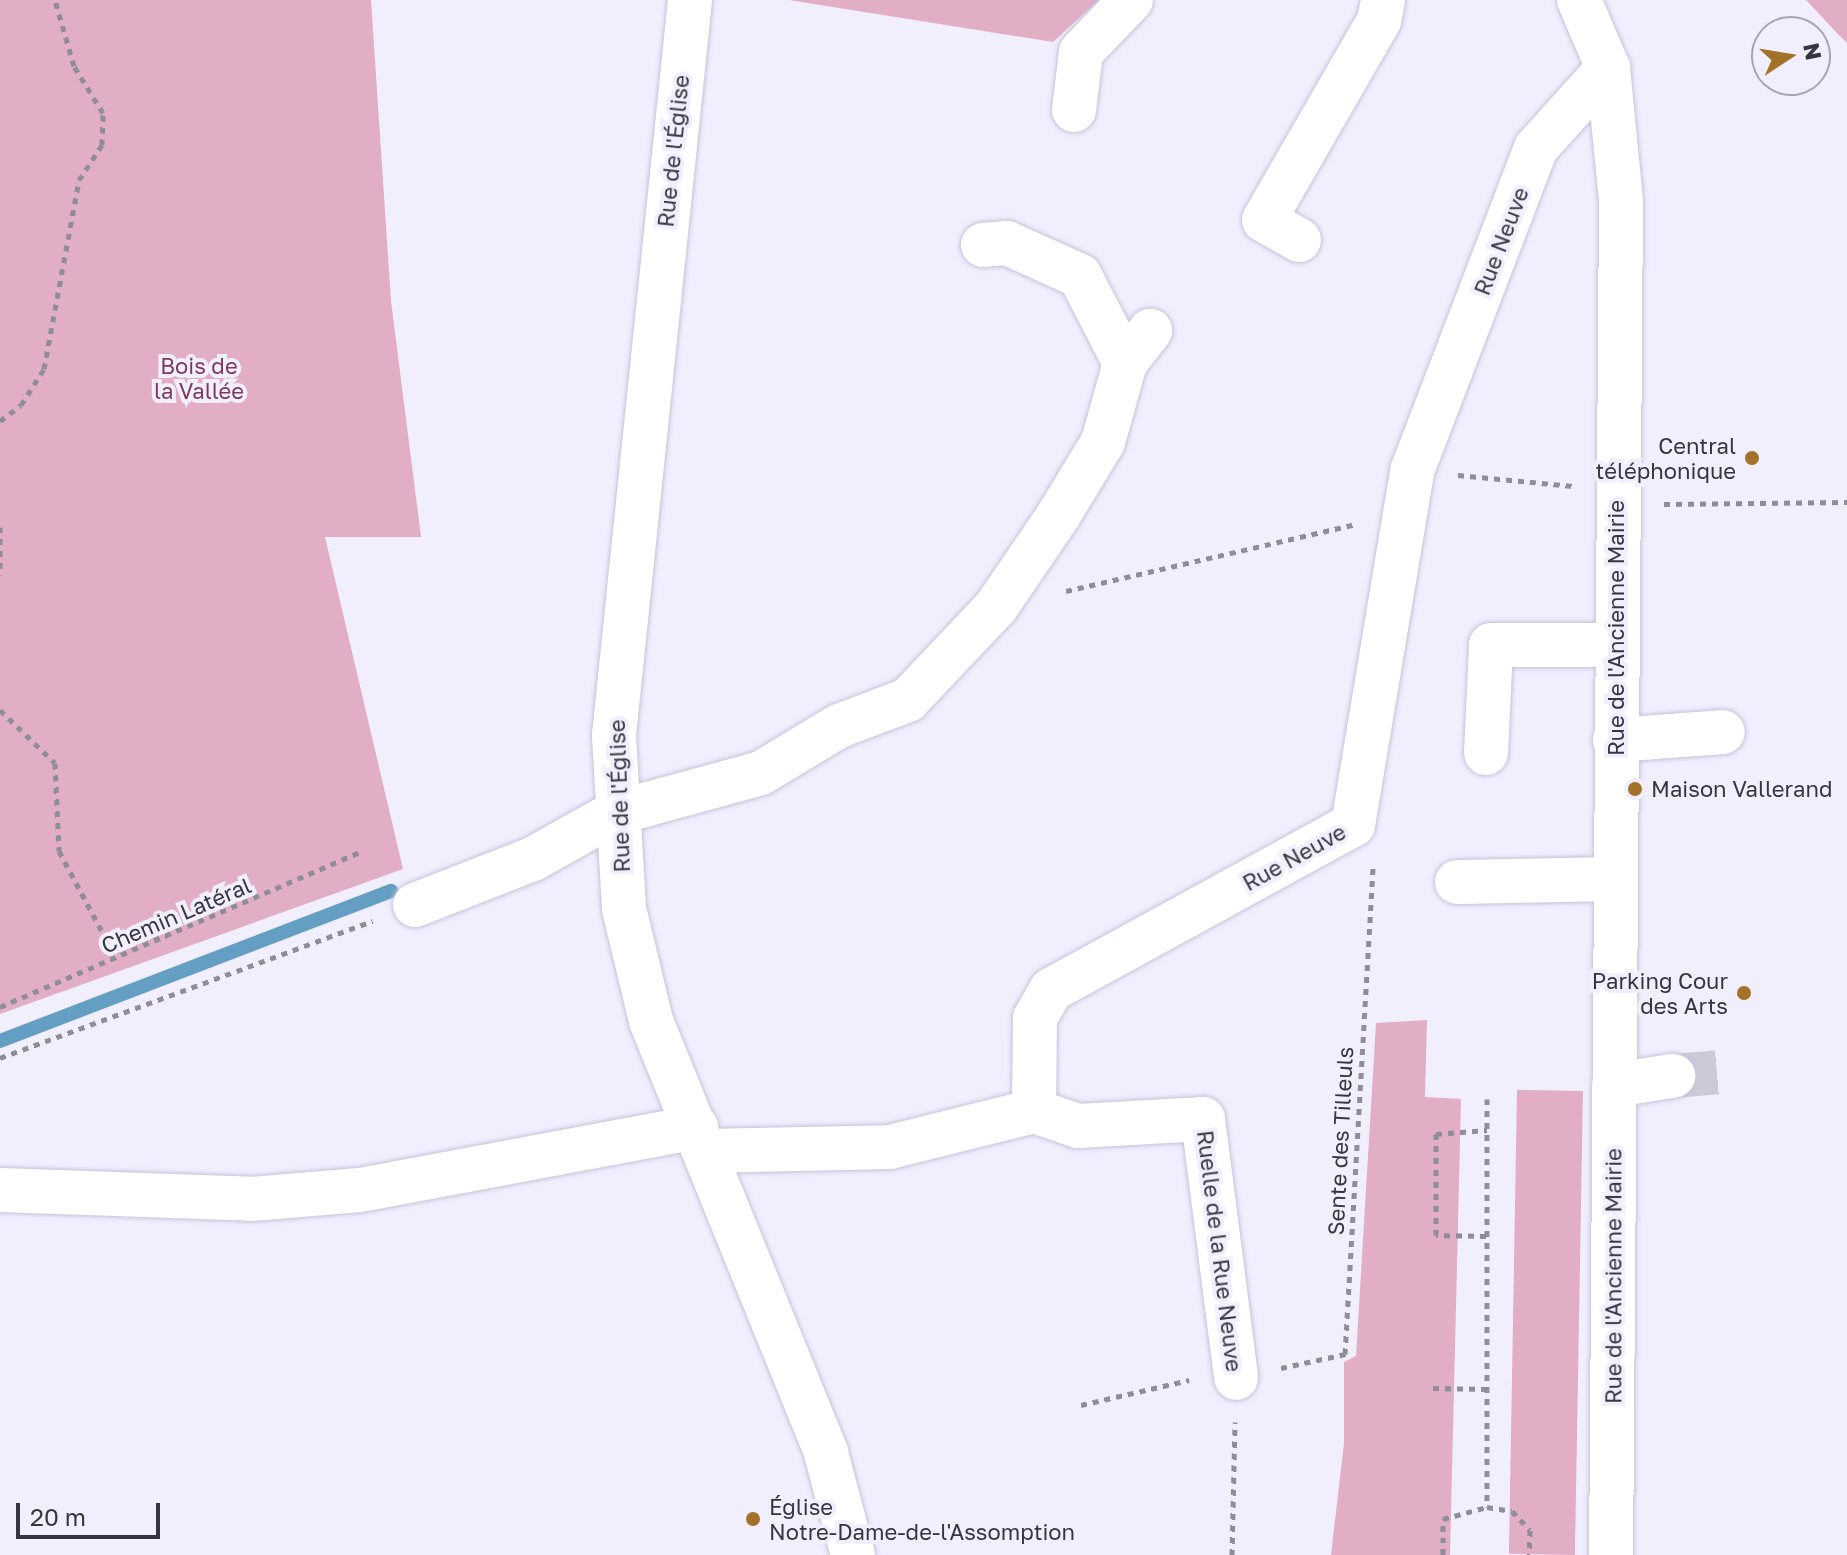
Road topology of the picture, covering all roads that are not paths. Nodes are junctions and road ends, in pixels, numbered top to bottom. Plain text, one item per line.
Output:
1 (690, 0) edge
2 (1131, 0) edge
3 (1383, 0) edge
4 (1579, 0) edge
5 (1620, 0) edge
6 (1608, 68) junction
7 (1074, 110) dead end
8 (1299, 240) dead end
9 (983, 245) dead end
10 (1616, 645) junction
11 (1723, 732) dead end
12 (1615, 740) junction
13 (1486, 753) dead end
14 (615, 813) junction
15 (1615, 879) junction
16 (1457, 882) dead end
17 (415, 905) road end
18 (1673, 1076) tunnel mouth
19 (1614, 1085) junction
20 (1034, 1111) junction
21 (701, 1139) junction
22 (0, 1190) edge
23 (1236, 1373) road end
24 (1610, 1554) edge
25 (853, 1555) edge

1 - 14 street, Rue de l'Église
2 - 7 street
3 - 8 street
4 - 6 street, Rue de l'Ancienne Mairie
5 - 6 street
6 - 10 street, Rue de l'Ancienne Mairie
6 - 20 street, Rue Neuve
9 - 14 street
10 - 12 street, Rue de l'Ancienne Mairie
10 - 13 street
11 - 12 street
12 - 15 street, Rue de l'Ancienne Mairie
14 - 17 street
14 - 21 street, Rue de l'Église
15 - 16 street
15 - 19 street, Rue de l'Ancienne Mairie
18 - 19 street
19 - 24 street, Rue de l'Ancienne Mairie
20 - 21 street
20 - 23 street, Ruelle de la Rue Neuve
21 - 22 street
21 - 25 street, Rue de l'Église

